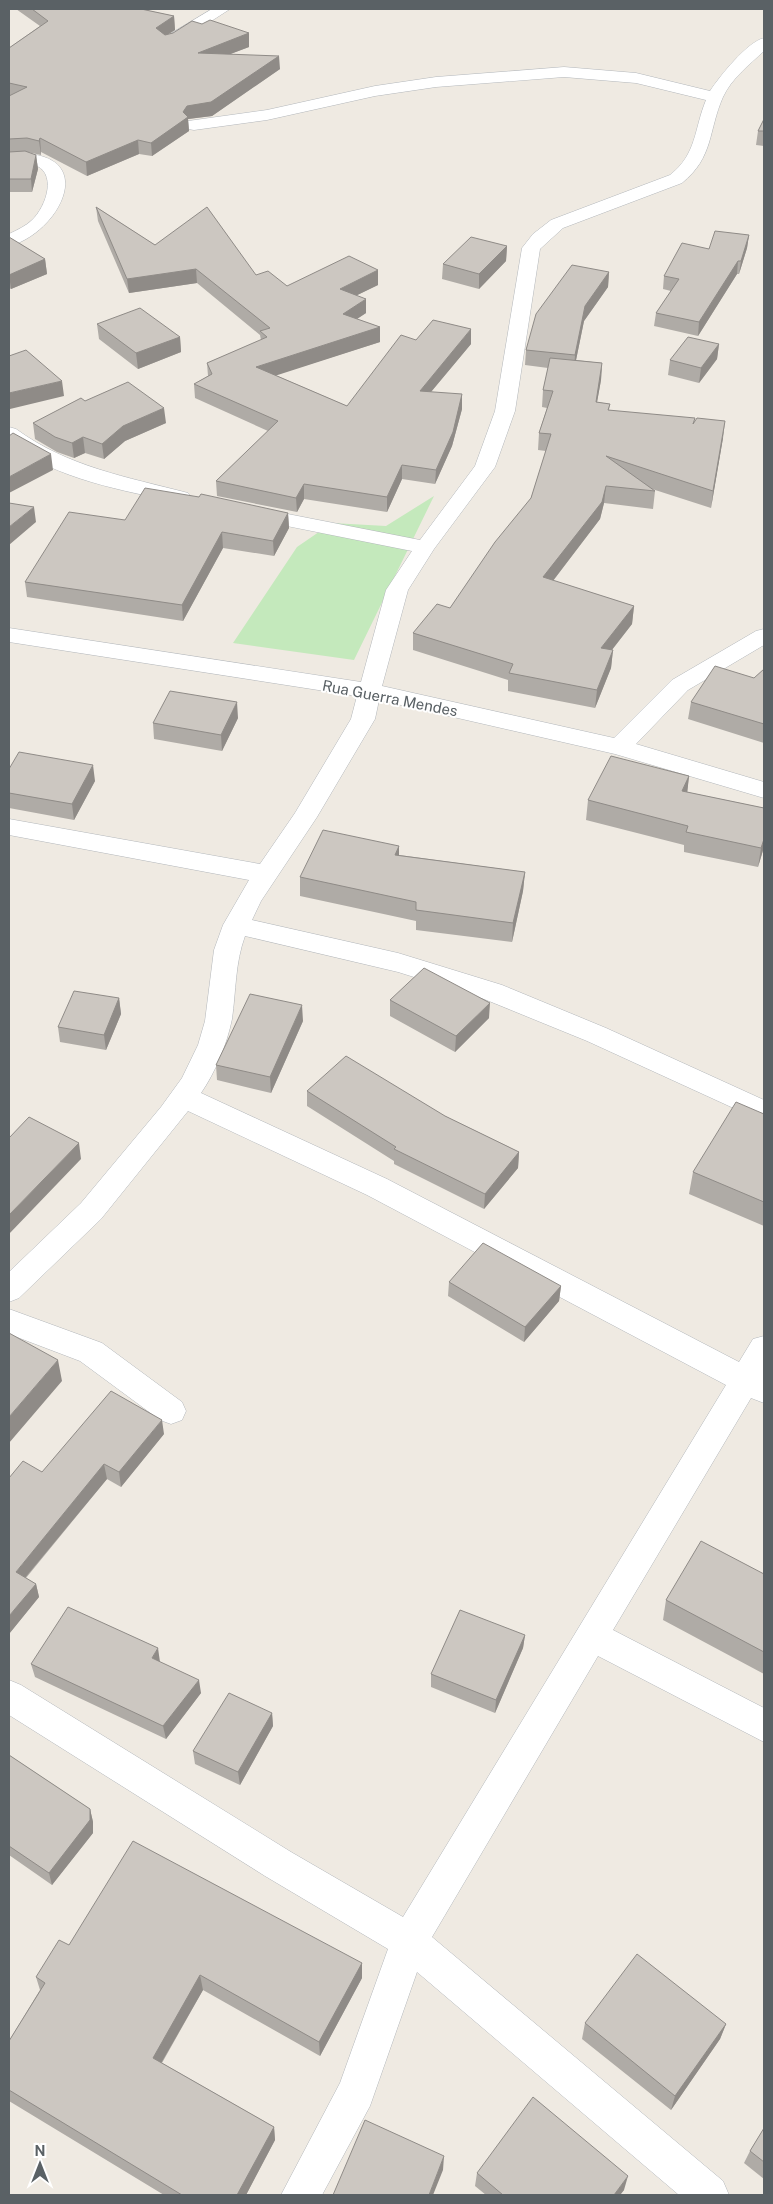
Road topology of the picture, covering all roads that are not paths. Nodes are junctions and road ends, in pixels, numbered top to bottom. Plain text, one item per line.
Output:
1 (222, 9) edge
2 (167, 42) edge
3 (764, 42) edge
4 (715, 97) junction
5 (194, 125) dead end
6 (9, 160) edge
7 (9, 241) edge
8 (9, 433) edge
9 (205, 503) edge
10 (233, 509) edge
11 (424, 547) junction
12 (9, 634) edge
13 (764, 636) edge
14 (371, 691) junction
15 (619, 747) junction
16 (764, 790) edge
17 (9, 826) edge
18 (265, 874) junction
19 (236, 925) junction
20 (183, 1097) junction
21 (764, 1112) edge
22 (9, 1290) edge
23 (9, 1321) edge
24 (764, 1348) edge
25 (755, 1385) edge
26 (171, 1411) dead end
27 (593, 1636) junction
28 (9, 1696) edge
29 (764, 1726) edge
30 (409, 1941) junction
31 (302, 2195) edge
32 (709, 2195) edge

1 - 2 street
3 - 4 street
4 - 5 street
4 - 11 street
6 - 7 street
8 - 9 street
10 - 11 street
11 - 14 street
12 - 14 street, Rua Guerra Mendes
13 - 15 street
14 - 15 street, Rua Guerra Mendes
14 - 18 street
15 - 16 street, Rua Guerra Mendes
17 - 18 street
18 - 19 street
19 - 20 street
19 - 21 street
20 - 22 street
20 - 25 street
23 - 26 street
24 - 25 street
25 - 27 street
27 - 29 street
27 - 30 street
28 - 30 street
30 - 31 street
30 - 32 street

